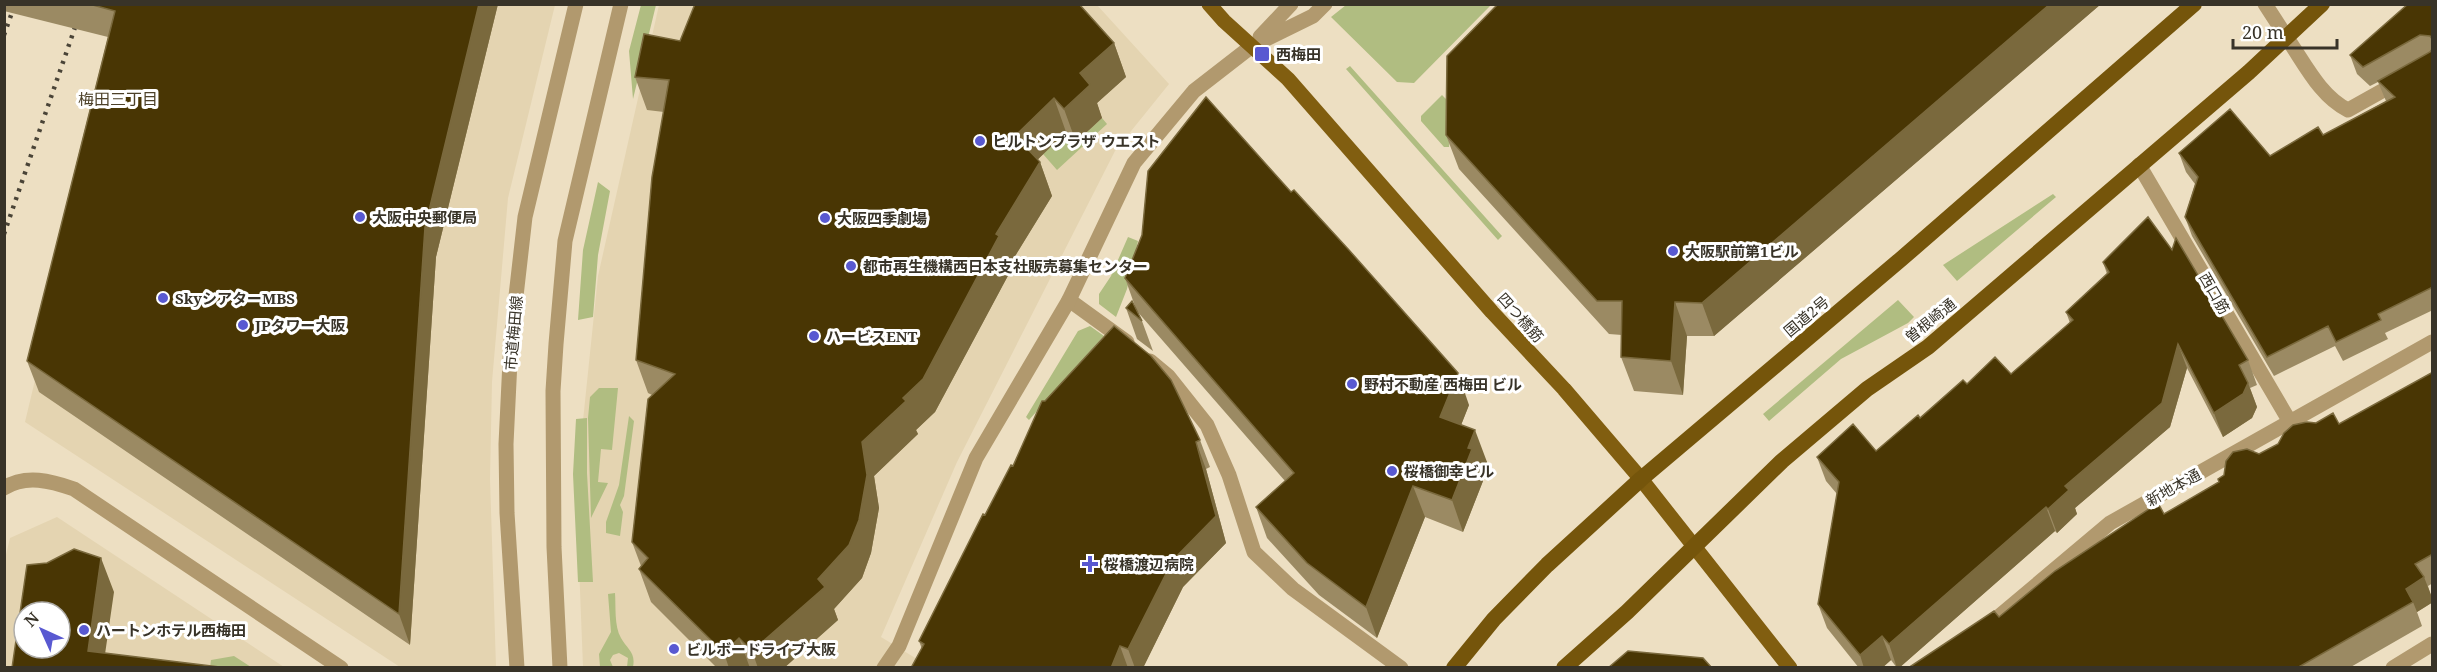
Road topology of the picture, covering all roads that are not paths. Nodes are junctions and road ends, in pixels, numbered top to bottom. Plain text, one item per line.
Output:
1 (576, 4) edge
2 (621, 4) edge
3 (1209, 4) edge
4 (1291, 4) edge
5 (1325, 4) edge
6 (2194, 4) edge
7 (2265, 4) edge
8 (2322, 4) edge
9 (2288, 38) junction
10 (1252, 46) junction
11 (2433, 63) edge
12 (2139, 165) junction
13 (1069, 300) junction
14 (2433, 342) edge
15 (2290, 422) junction
16 (1641, 479) junction
17 (4, 488) edge
18 (1694, 548) junction
19 (1974, 637) edge
20 (2433, 644) edge
21 (341, 668) edge
22 (517, 668) edge
23 (561, 668) edge
24 (884, 668) edge
25 (1401, 668) edge
26 (1454, 668) edge
27 (1564, 668) edge
28 (1790, 668) edge
29 (2393, 668) edge

1 - 22 street, 市道梅田線
2 - 23 street
3 - 10 main road, 四つ橋筋
4 - 10 street
5 - 10 street
6 - 16 highway, 国道2号
7 - 9 street
8 - 9 highway, 曽根崎通
9 - 11 street
9 - 12 highway, 曽根崎通
10 - 13 street
10 - 16 main road, 四つ橋筋
12 - 15 street, 西口筋
12 - 18 highway, 曽根崎通
13 - 24 street
13 - 25 street
14 - 15 street, 新地本通
15 - 19 street, 新地本通
16 - 18 main road, 四つ橋筋
16 - 26 highway, 国道2号
17 - 21 street
18 - 27 highway, 曽根崎通
18 - 28 main road, 四つ橋筋
20 - 29 street

